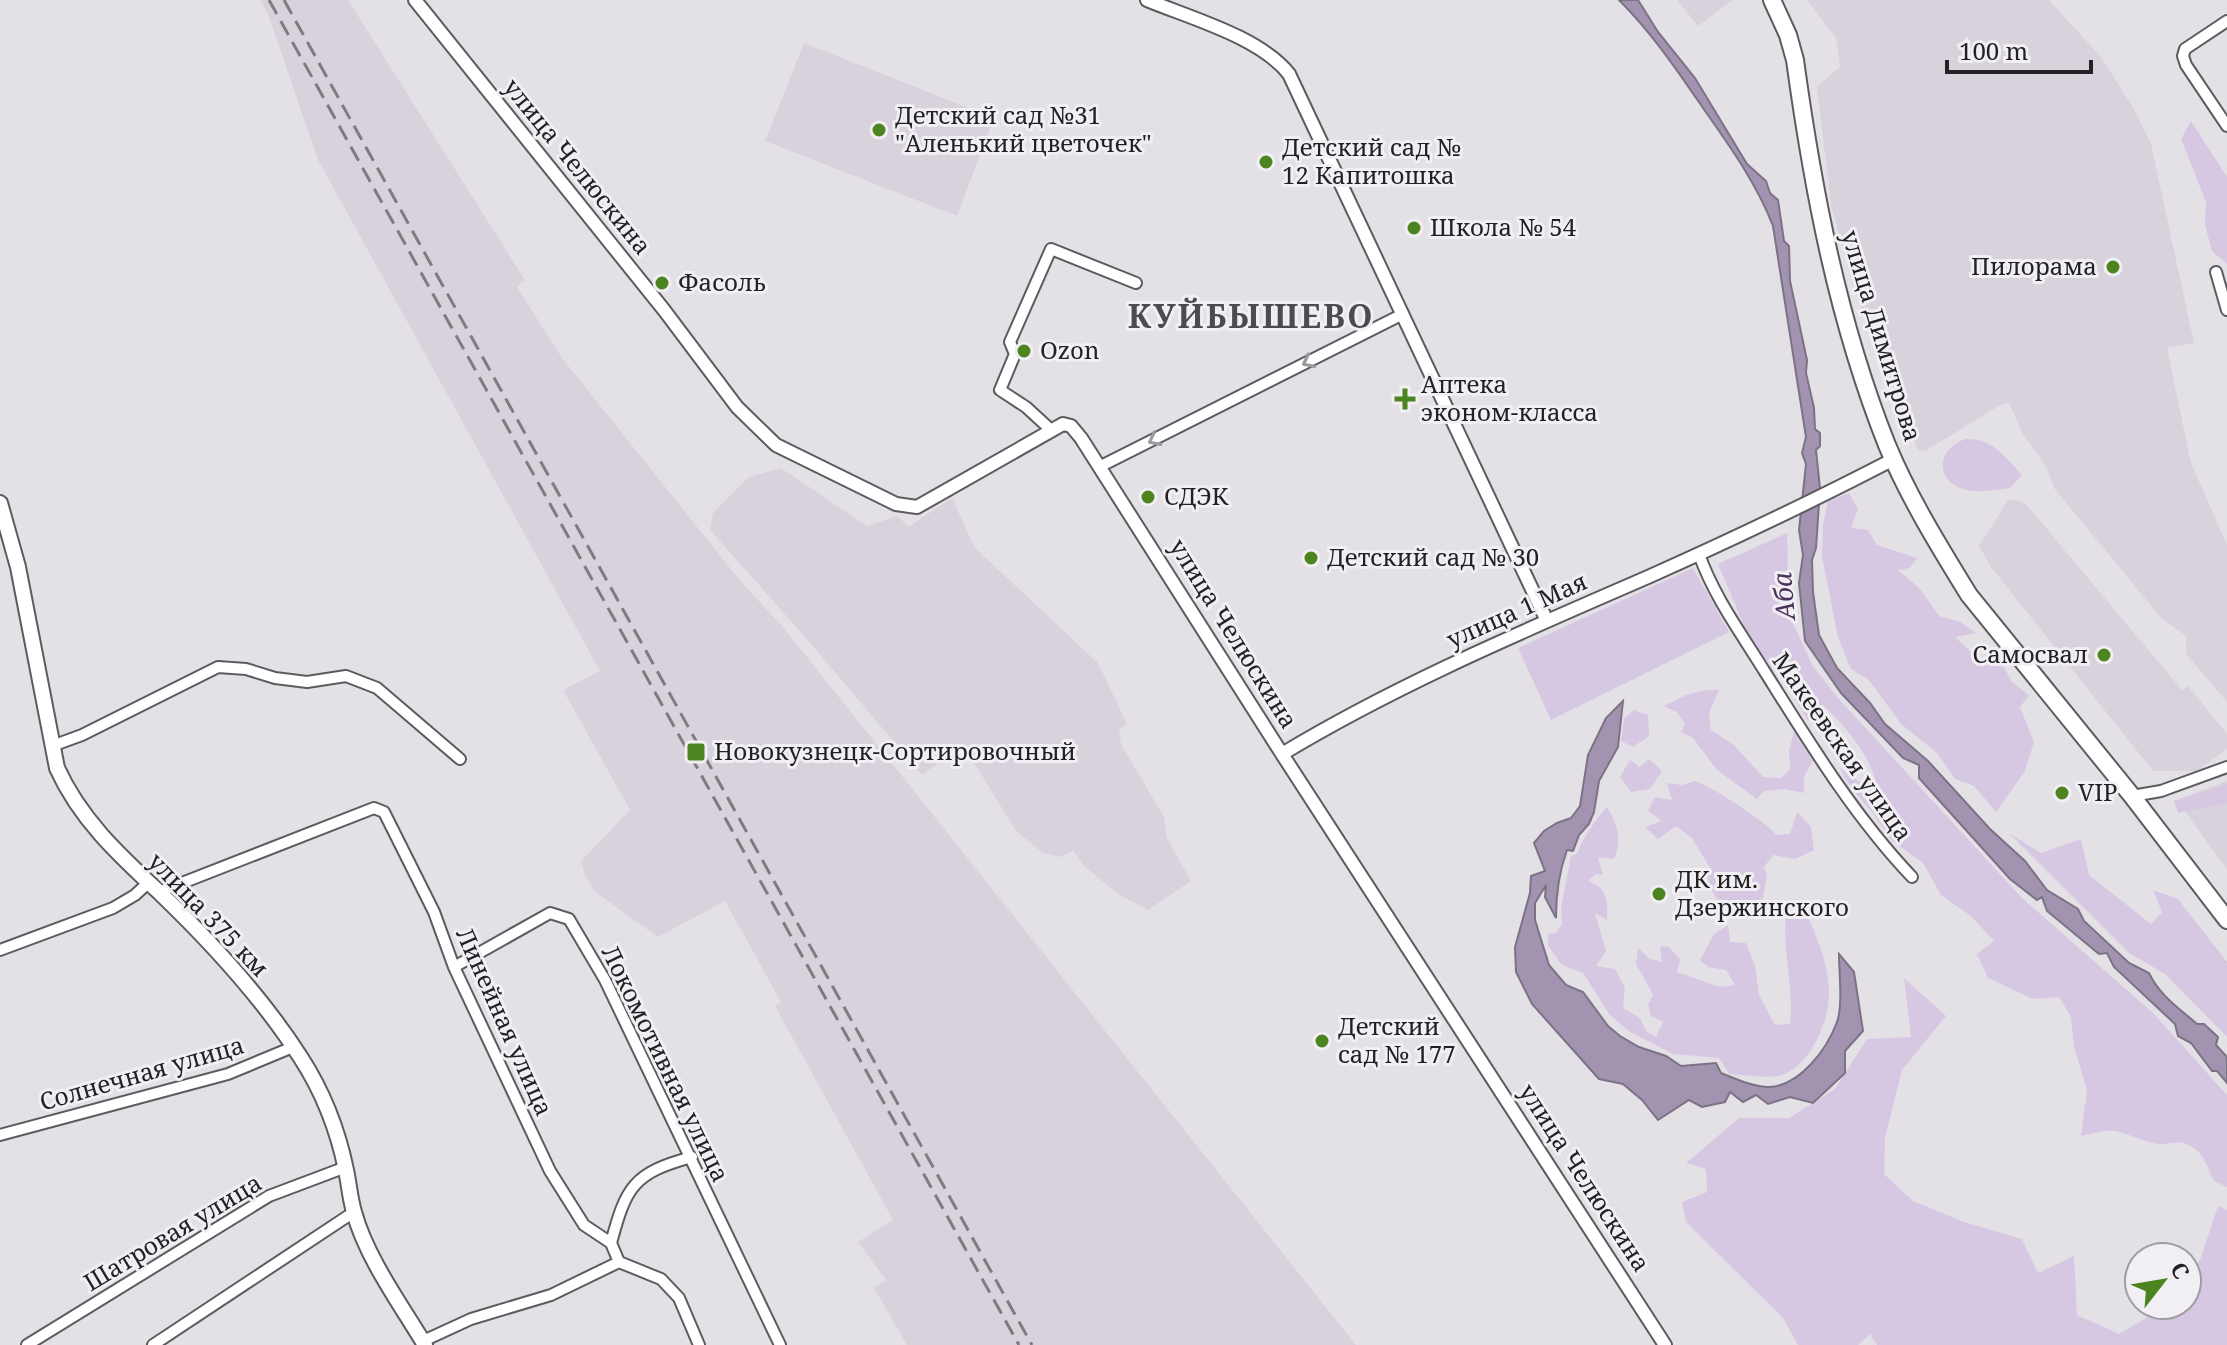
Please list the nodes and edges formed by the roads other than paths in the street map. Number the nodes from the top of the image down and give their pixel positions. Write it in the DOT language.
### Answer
graph roads {
  1 [pos="415,0"];
  2 [pos="1147,0"];
  3 [pos="1772,0"];
  4 [pos="2227,21"];
  5 [pos="2227,126"];
  6 [pos="2216,272"];
  7 [pos="1136,283"];
  8 [pos="2227,310"];
  9 [pos="1403,314"];
  10 [pos="1050,429"];
  11 [pos="1894,459"];
  12 [pos="1101,466"];
  13 [pos="0,503"];
  14 [pos="1699,554"];
  15 [pos="1547,621"];
  16 [pos="52,746"];
  17 [pos="1282,754"];
  18 [pos="460,759"];
  19 [pos="2227,767"];
  20 [pos="2132,796"];
  21 [pos="1912,877"];
  22 [pos="153,888"];
  23 [pos="2227,920"];
  24 [pos="0,950"];
  25 [pos="454,967"];
  26 [pos="293,1047"];
  27 [pos="0,1135"];
  28 [pos="692,1157"];
  29 [pos="346,1167"];
  30 [pos="354,1212"];
  31 [pos="611,1243"];
  32 [pos="619,1262"];
  33 [pos="424,1343"];
  34 [pos="27,1345"];
  35 [pos="153,1345"];
  36 [pos="699,1345"];
  37 [pos="780,1345"];
  38 [pos="1665,1345"];
  1 -- 10 [label="street, улица Челюскина"];
  2 -- 9 [label="street"];
  3 -- 11 [label="main road, улица Димитрова"];
  4 -- 5 [label="street"];
  6 -- 8 [label="street"];
  7 -- 10 [label="street"];
  9 -- 12 [label="street, one-way"];
  9 -- 15 [label="street"];
  10 -- 12 [label="street, улица Челюскина"];
  11 -- 14 [label="street, улица 1 Мая"];
  11 -- 20 [label="main road, улица Димитрова"];
  12 -- 17 [label="street, улица Челюскина"];
  13 -- 16 [label="main road, улица 375 км"];
  14 -- 15 [label="street, улица 1 Мая"];
  14 -- 21 [label="street, Макеевская улица"];
  15 -- 17 [label="street, улица 1 Мая"];
  16 -- 18 [label="street"];
  16 -- 22 [label="main road, улица 375 км"];
  17 -- 38 [label="street, улица Челюскина"];
  19 -- 20 [label="street"];
  20 -- 23 [label="main road, улица Димитрова"];
  22 -- 24 [label="street"];
  22 -- 25 [label="street, Линейная улица"];
  22 -- 26 [label="main road, улица 375 км"];
  25 -- 28 [label="street, Локомотивная улица"];
  25 -- 31 [label="street, Линейная улица"];
  26 -- 27 [label="street, Солнечная улица"];
  26 -- 29 [label="main road, улица 375 км"];
  28 -- 31 [label="street"];
  28 -- 37 [label="street, Локомотивная улица"];
  29 -- 30 [label="main road, улица 375 км"];
  29 -- 34 [label="street, Шатровая улица"];
  30 -- 33 [label="main road, улица 375 км"];
  30 -- 35 [label="street"];
  31 -- 32 [label="street, Линейная улица"];
  32 -- 33 [label="street"];
  32 -- 36 [label="street"];
}
